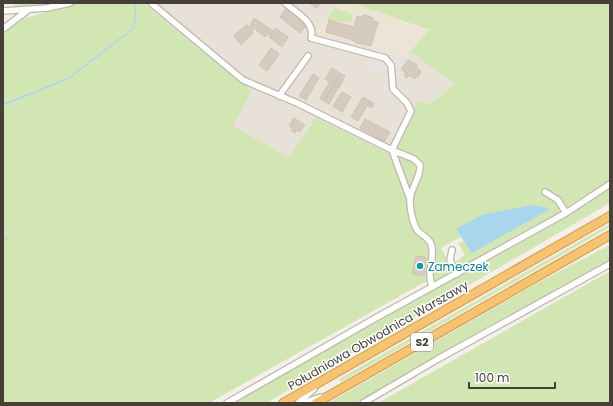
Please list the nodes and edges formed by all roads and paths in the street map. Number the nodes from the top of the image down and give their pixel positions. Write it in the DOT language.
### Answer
graph roads {
  1 [pos="70,3"];
  2 [pos="151,3"];
  3 [pos="284,3"];
  4 [pos="28,10"];
  5 [pos="3,11"];
  6 [pos="3,29"];
  7 [pos="308,56"];
  8 [pos="279,96"];
  9 [pos="392,150"];
  10 [pos="610,184"];
  11 [pos="545,192"];
  12 [pos="410,199"];
  13 [pos="566,213"];
  14 [pos="610,216"];
  15 [pos="610,235"];
  16 [pos="452,250"];
  17 [pos="610,264"];
  18 [pos="457,274"];
  19 [pos="433,286"];
  20 [pos="324,379"];
  21 [pos="333,393"];
  22 [pos="227,403"];
  23 [pos="283,403"];
  24 [pos="298,403"];
  25 [pos="302,403"];
  26 [pos="316,403"];
  27 [pos="363,403"];
  1 -- 4 [label="street"];
  2 -- 8 [label="street"];
  3 -- 9 [label="street"];
  4 -- 5 [label="street"];
  4 -- 6 [label="street"];
  7 -- 8 [label="street"];
  8 -- 9 [label="street"];
  9 -- 12 [label="street"];
  9 -- 12 [label="street"];
  10 -- 13 [label="street"];
  11 -- 13 [label="street"];
  12 -- 19 [label="street"];
  13 -- 18 [label="street"];
  14 -- 20 [label="highway, Południowa Obwodnica Warszawy / S2"];
  15 -- 21 [label="highway, S2"];
  16 -- 18 [label="street"];
  17 -- 27 [label="street"];
  18 -- 19 [label="street"];
  19 -- 22 [label="street"];
  20 -- 23 [label="highway, Południowa Obwodnica Warszawy / S2"];
  20 -- 24 [label="street"];
  21 -- 25 [label="street"];
  21 -- 26 [label="highway, S2"];
}
